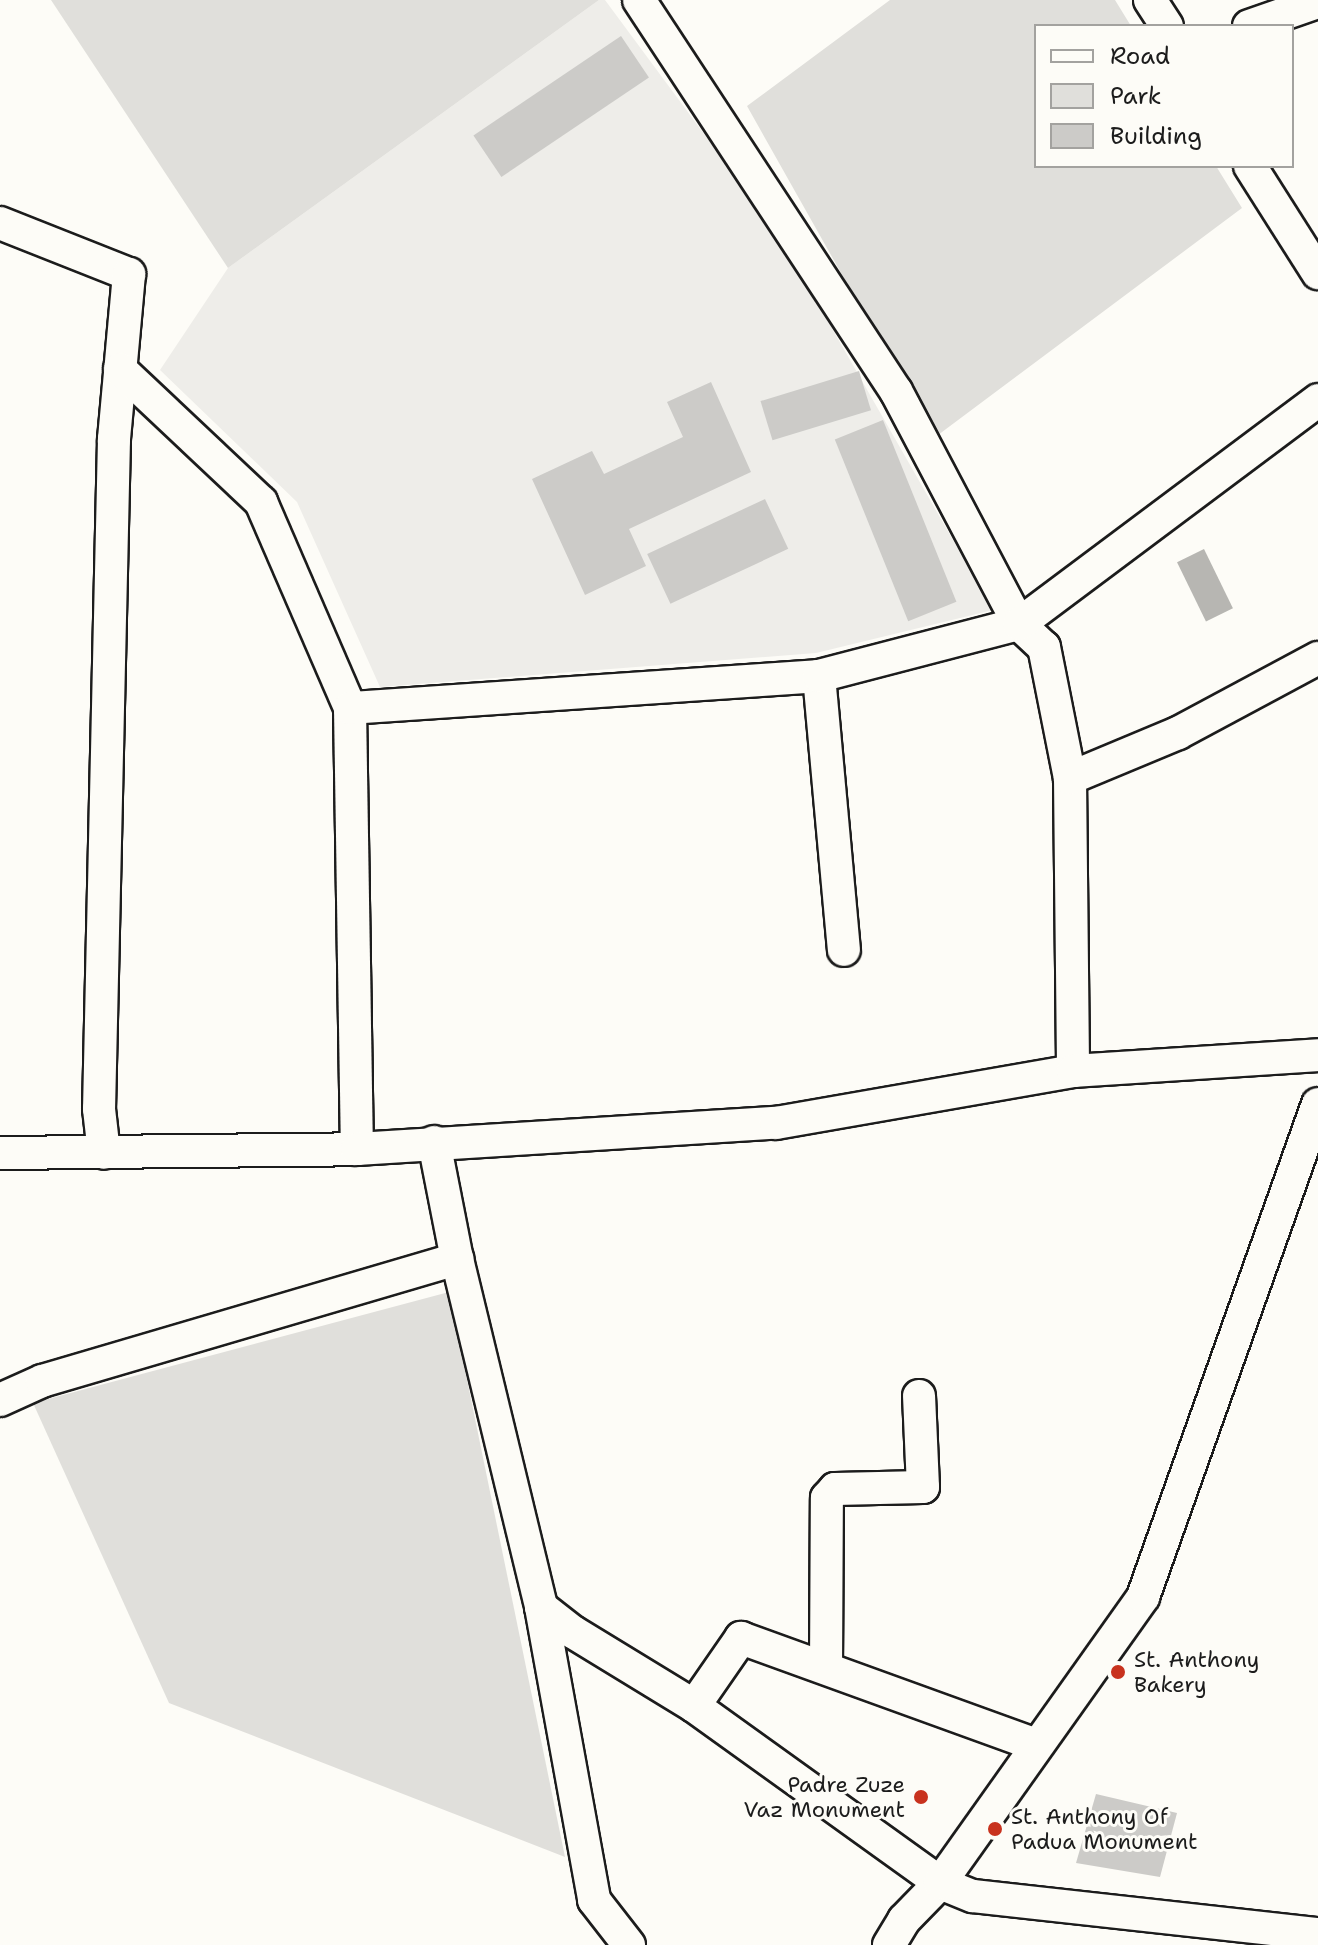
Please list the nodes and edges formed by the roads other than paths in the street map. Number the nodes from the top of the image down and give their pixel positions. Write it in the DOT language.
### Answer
graph roads {
  1 [pos="639,0"];
  2 [pos="1150,0"];
  3 [pos="1318,2"];
  4 [pos="1166,24"];
  5 [pos="1255,24"];
  6 [pos="1251,168"];
  7 [pos="0,223"];
  8 [pos="1318,273"];
  9 [pos="120,369"];
  10 [pos="1318,400"];
  11 [pos="1019,624"];
  12 [pos="1318,658"];
  13 [pos="819,676"];
  14 [pos="350,708"];
  15 [pos="1070,778"];
  16 [pos="844,950"];
  17 [pos="1318,1055"];
  18 [pos="1073,1071"];
  19 [pos="1318,1104"];
  20 [pos="434,1142"];
  21 [pos="357,1149"];
  22 [pos="0,1153"];
  23 [pos="104,1153"];
  24 [pos="457,1259"];
  25 [pos="919,1396"];
  26 [pos="0,1400"];
  27 [pos="541,1607"];
  28 [pos="826,1668"];
  29 [pos="694,1706"];
  30 [pos="1034,1744"];
  31 [pos="940,1883"];
  32 [pos="1318,1934"];
  33 [pos="629,1945"];
  34 [pos="889,1945"];
  1 -- 11 [label="street"];
  2 -- 4 [label="street"];
  3 -- 5 [label="street"];
  6 -- 8 [label="street"];
  7 -- 9 [label="street"];
  9 -- 14 [label="street"];
  9 -- 23 [label="street"];
  10 -- 11 [label="street"];
  11 -- 13 [label="street"];
  11 -- 15 [label="street"];
  12 -- 15 [label="street"];
  13 -- 14 [label="street"];
  13 -- 16 [label="street"];
  14 -- 21 [label="street"];
  15 -- 18 [label="street"];
  17 -- 18 [label="street"];
  18 -- 20 [label="street"];
  19 -- 30 [label="street"];
  20 -- 21 [label="street"];
  20 -- 24 [label="street"];
  21 -- 23 [label="street"];
  22 -- 23 [label="street"];
  24 -- 26 [label="street"];
  24 -- 27 [label="street"];
  25 -- 28 [label="street"];
  27 -- 29 [label="street"];
  27 -- 33 [label="street"];
  28 -- 29 [label="street"];
  28 -- 30 [label="street"];
  29 -- 31 [label="street"];
  30 -- 31 [label="street"];
  31 -- 32 [label="street"];
  31 -- 34 [label="street"];
}
